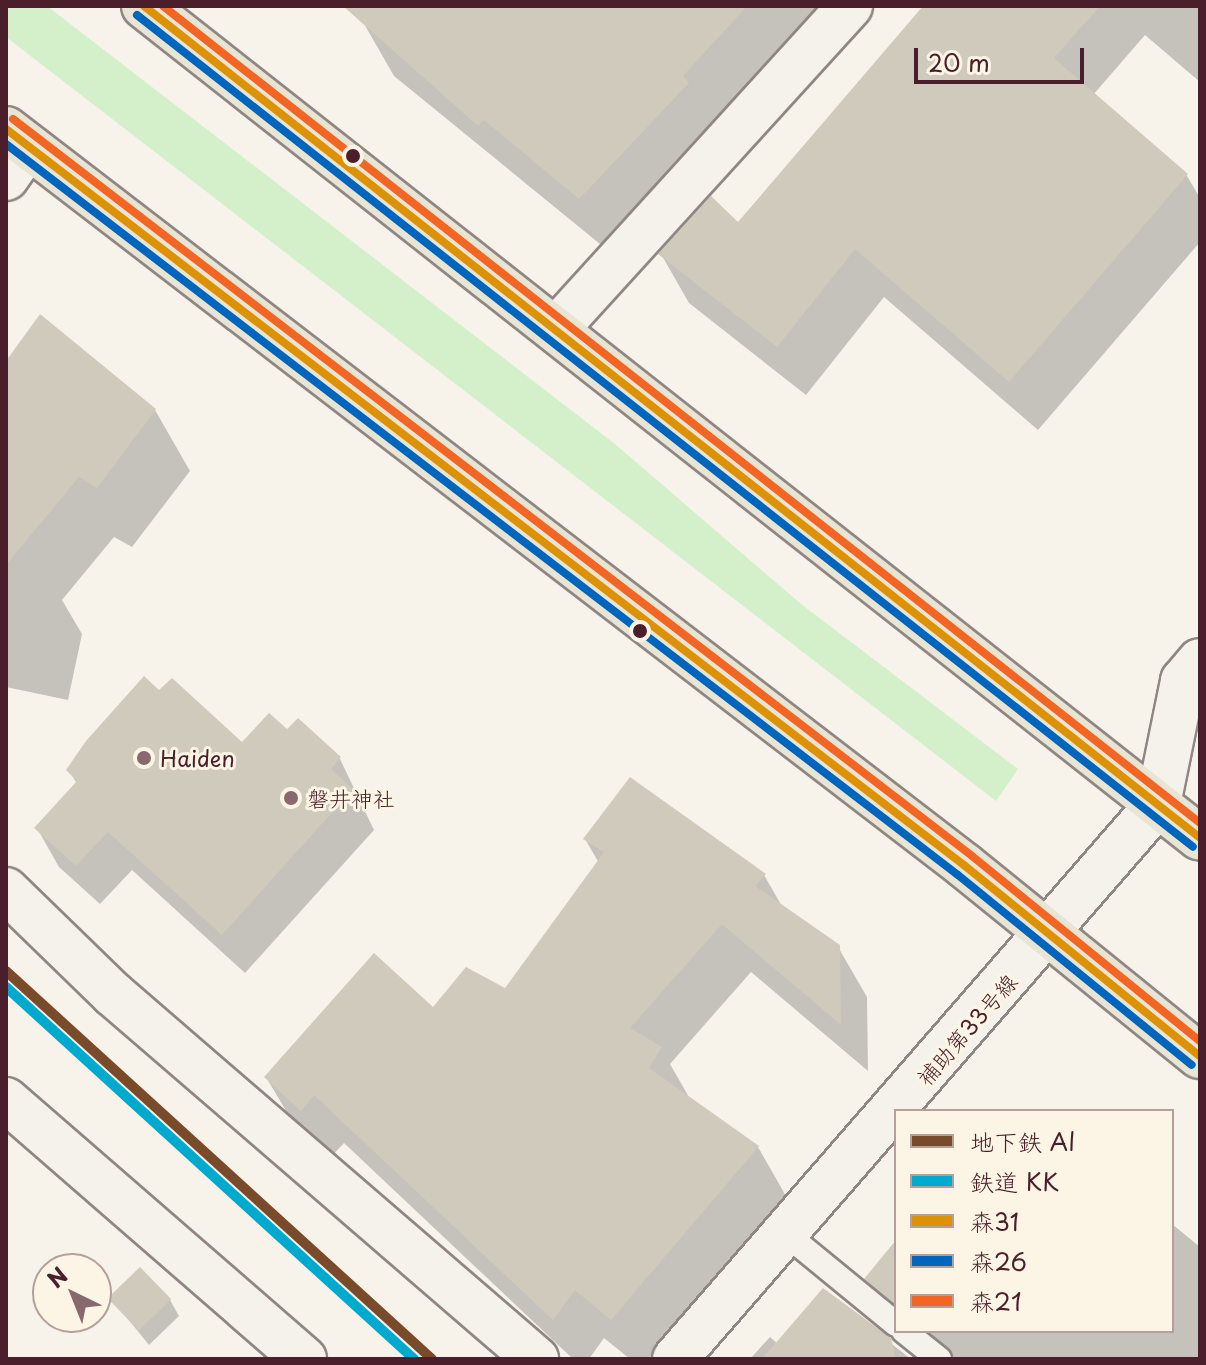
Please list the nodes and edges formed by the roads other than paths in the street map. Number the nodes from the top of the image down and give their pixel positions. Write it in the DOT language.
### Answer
graph roads {
  1 [pos="144,6"];
  2 [pos="850,6"];
  3 [pos="13,151"];
  4 [pos="558,327"];
  5 [pos="1200,661"];
  6 [pos="1158,804"];
  7 [pos="1200,838"];
  8 [pos="6,890"];
  9 [pos="1048,932"];
  10 [pos="1200,1056"];
  11 [pos="6,1100"];
  12 [pos="894,1109"];
  13 [pos="894,1110"];
  14 [pos="786,1234"];
  15 [pos="894,1322"];
  16 [pos="906,1333"];
  17 [pos="304,1359"];
  18 [pos="536,1359"];
  19 [pos="675,1359"];
  20 [pos="939,1359"];
  1 -- 4 [label="highway"];
  2 -- 4 [label="street"];
  3 -- 9 [label="highway"];
  4 -- 6 [label="highway"];
  5 -- 6 [label="street"];
  6 -- 7 [label="highway"];
  6 -- 9 [label="street, 補助第33号線"];
  8 -- 18 [label="street"];
  9 -- 10 [label="highway"];
  9 -- 12 [label="street, 補助第33号線"];
  11 -- 17 [label="street"];
  13 -- 14 [label="street, 補助第33号線"];
  14 -- 15 [label="lane"];
  14 -- 19 [label="street, 補助第33号線"];
  16 -- 20 [label="lane"];
}
